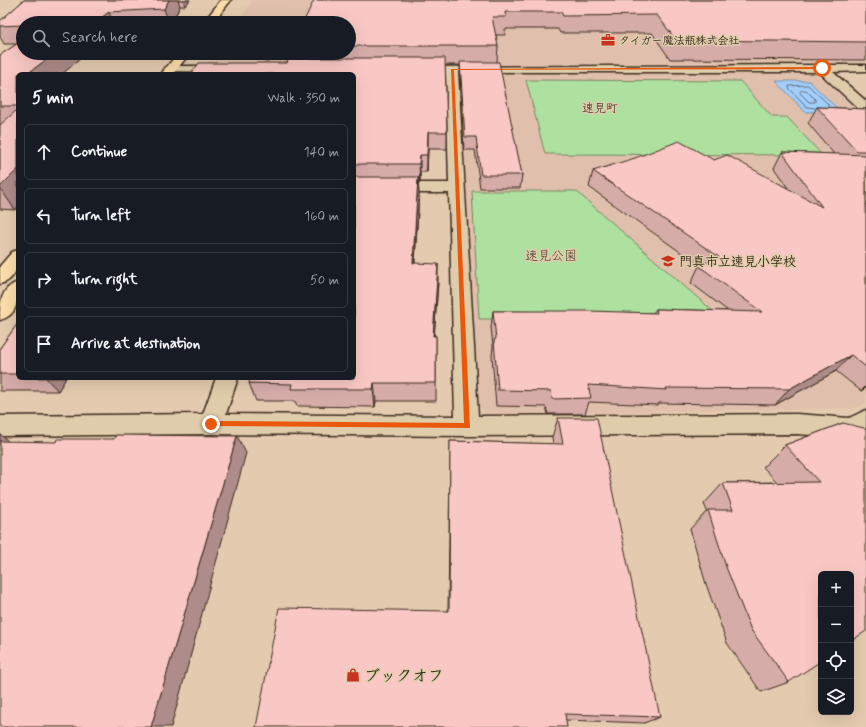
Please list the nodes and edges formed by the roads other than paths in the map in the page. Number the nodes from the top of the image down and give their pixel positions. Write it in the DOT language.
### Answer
graph roads {
  1 [pos="226,0"];
  2 [pos="213,16"];
  3 [pos="178,60"];
  4 [pos="196,60"];
  5 [pos="822,68"];
  6 [pos="866,68"];
  7 [pos="235,69"];
  8 [pos="406,69"];
  9 [pos="452,69"];
  10 [pos="168,72"];
  11 [pos="187,72"];
  12 [pos="866,108"];
  13 [pos="356,188"];
  14 [pos="458,188"];
  15 [pos="16,258"];
  16 [pos="0,278"];
  17 [pos="16,292"];
  18 [pos="0,312"];
  19 [pos="226,380"];
  20 [pos="211,424"];
  21 [pos="0,426"];
  22 [pos="467,426"];
  23 [pos="861,431"];
  1 -- 2 [label="highway"];
  3 -- 10 [label="highway"];
  4 -- 11 [label="highway"];
  5 -- 6 [label="street"];
  5 -- 9 [label="street"];
  5 -- 12 [label="street"];
  7 -- 11 [label="street"];
  8 -- 9 [label="street"];
  9 -- 14 [label="street"];
  10 -- 11 [label="street"];
  13 -- 14 [label="street"];
  14 -- 22 [label="street"];
  15 -- 16 [label="highway"];
  17 -- 18 [label="highway"];
  19 -- 20 [label="street"];
  20 -- 21 [label="street"];
  20 -- 22 [label="street"];
  22 -- 23 [label="street"];
}
